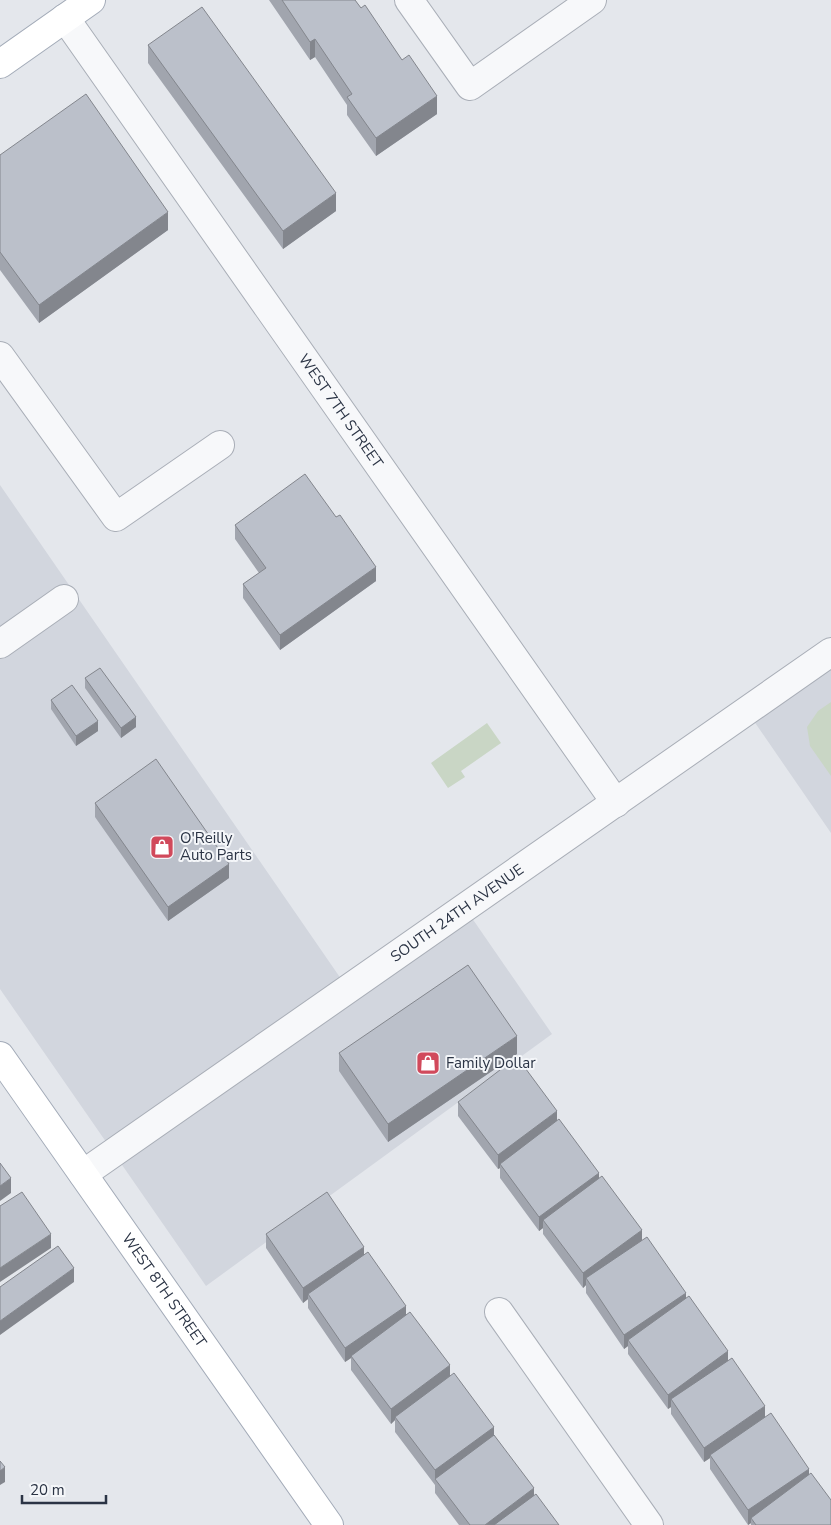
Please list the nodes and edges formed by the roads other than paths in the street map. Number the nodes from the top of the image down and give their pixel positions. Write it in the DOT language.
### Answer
graph roads {
  1 [pos="91,0"];
  2 [pos="409,0"];
  3 [pos="592,0"];
  4 [pos="65,18"];
  5 [pos="0,64"];
  6 [pos="0,356"];
  7 [pos="220,446"];
  8 [pos="64,599"];
  9 [pos="0,644"];
  10 [pos="831,652"];
  11 [pos="616,803"];
  12 [pos="4,1068"];
  13 [pos="83,1174"];
  14 [pos="499,1312"];
  15 [pos="329,1525"];
  16 [pos="649,1525"];
  1 -- 4 [label="main road"];
  2 -- 3 [label="street"];
  4 -- 5 [label="main road"];
  4 -- 11 [label="street, WEST 7TH STREET"];
  6 -- 7 [label="street"];
  8 -- 9 [label="street"];
  10 -- 11 [label="street, SOUTH 24TH AVENUE"];
  11 -- 13 [label="street, SOUTH 24TH AVENUE"];
  12 -- 13 [label="main road, WEST 8TH STREET"];
  13 -- 15 [label="main road, WEST 8TH STREET"];
  14 -- 16 [label="street"];
}
